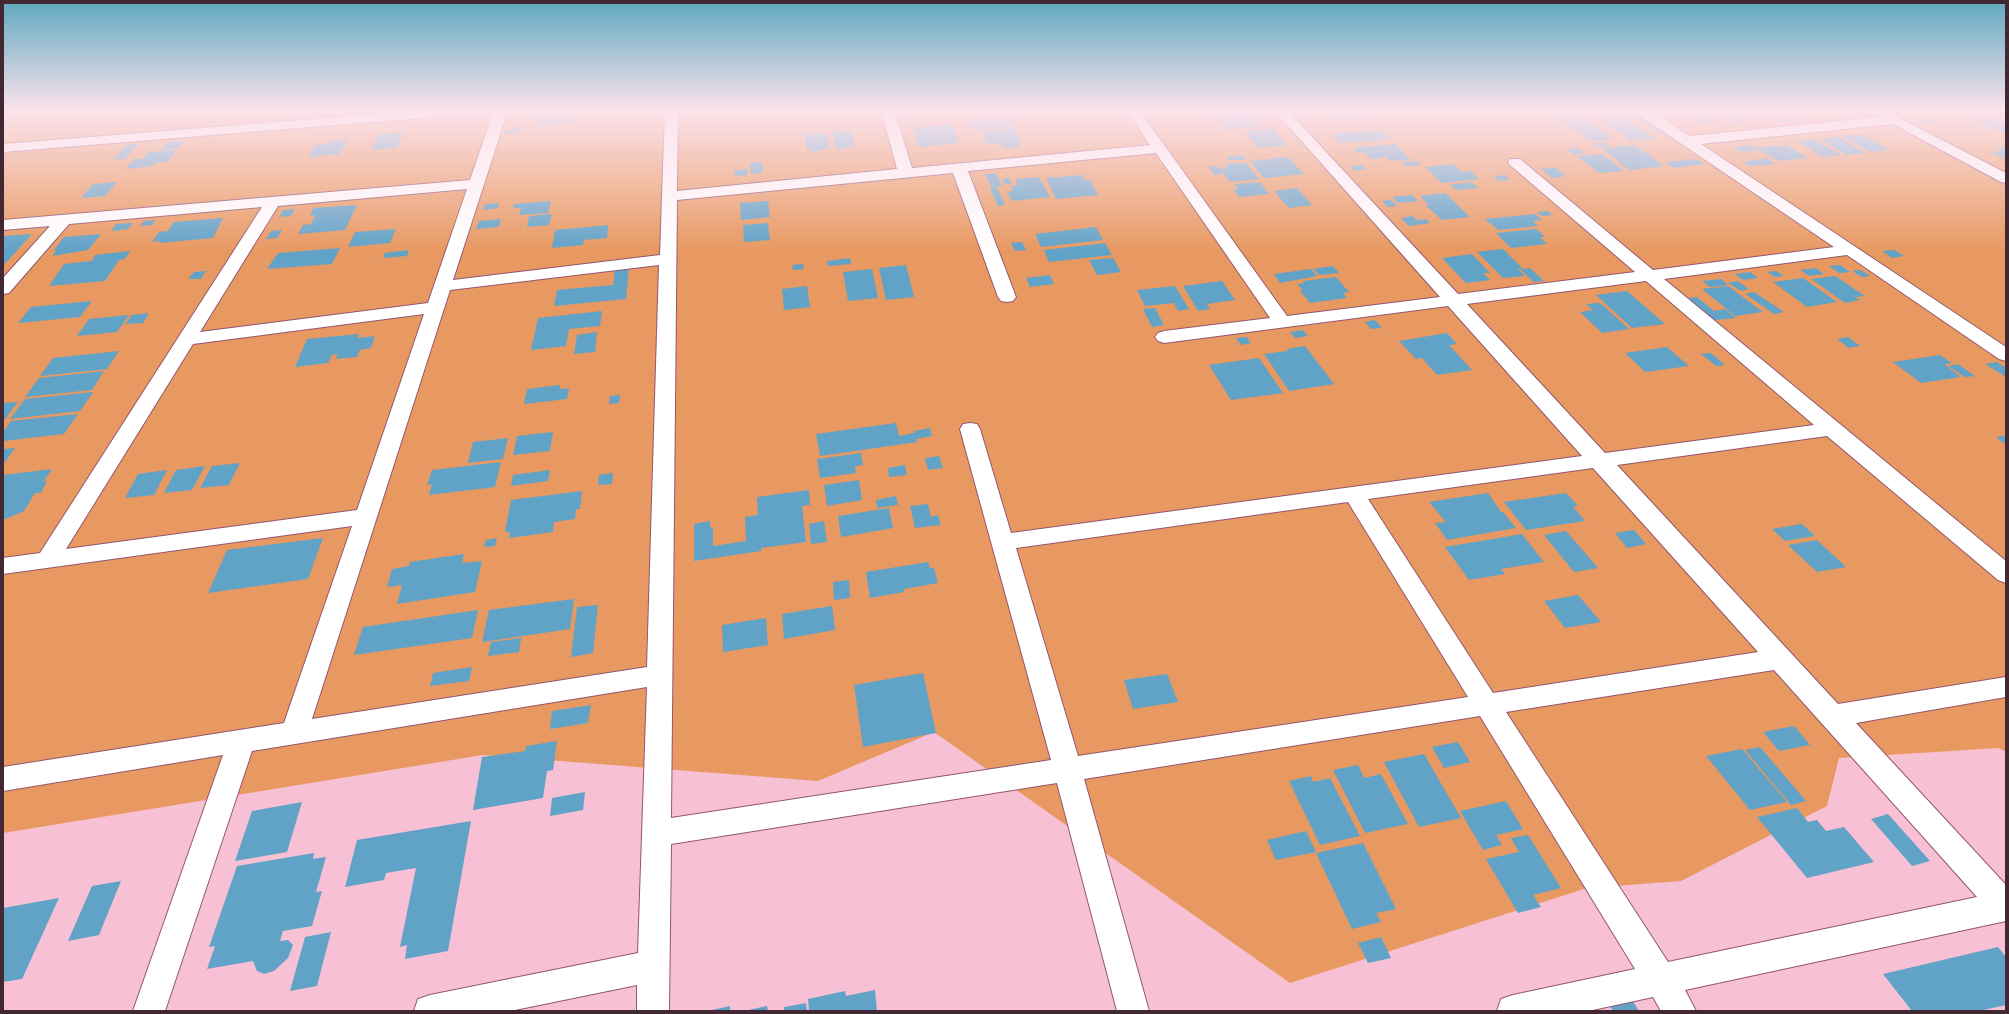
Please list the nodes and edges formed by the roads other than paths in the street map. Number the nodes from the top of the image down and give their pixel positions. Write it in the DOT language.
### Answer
graph roads {
  1 [pos="485,157"];
  2 [pos="670,157"];
  3 [pos="901,157"];
  4 [pos="1066,157"];
  5 [pos="1167,157"];
  6 [pos="1323,157"];
  7 [pos="1712,157"];
  8 [pos="1966,157"];
  9 [pos="1514,162"];
  10 [pos="959,168"];
  11 [pos="906,173"];
  12 [pos="2006,179"];
  13 [pos="476,184"];
  14 [pos="669,196"];
  15 [pos="273,202"];
  16 [pos="64,219"];
  17 [pos="3,225"];
  18 [pos="1851,250"];
  19 [pos="668,259"];
  20 [pos="1649,276"];
  21 [pos="442,286"];
  22 [pos="3,289"];
  23 [pos="1007,297"];
  24 [pos="1454,300"];
  25 [pos="436,307"];
  26 [pos="1282,322"];
  27 [pos="1164,337"];
  28 [pos="186,339"];
  29 [pos="2006,355"];
  30 [pos="970,429"];
  31 [pos="1830,429"];
  32 [pos="1600,460"];
  33 [pos="1354,494"];
  34 [pos="366,516"];
  35 [pos="1002,542"];
  36 [pos="47,560"];
  37 [pos="3,566"];
  38 [pos="2006,574"];
  39 [pos="1780,659"];
  40 [pos="660,675"];
  41 [pos="2006,687"];
  42 [pos="1487,704"];
  43 [pos="1832,716"];
  44 [pos="294,733"];
  45 [pos="242,740"];
  46 [pos="1068,770"];
  47 [pos="3,780"];
  48 [pos="656,833"];
  49 [pos="2005,907"];
  50 [pos="654,966"];
  51 [pos="1660,979"];
  52 [pos="149,1011"];
  53 [pos="430,1011"];
  54 [pos="653,1011"];
  55 [pos="1133,1011"];
  56 [pos="1513,1011"];
  57 [pos="1680,1011"];
  1 -- 13 [label="street"];
  2 -- 14 [label="street"];
  3 -- 11 [label="street"];
  4 -- 10 [label="street"];
  5 -- 26 [label="street"];
  6 -- 24 [label="street"];
  7 -- 18 [label="street"];
  8 -- 12 [label="street"];
  9 -- 20 [label="street"];
  10 -- 11 [label="street"];
  10 -- 23 [label="street"];
  11 -- 14 [label="street"];
  13 -- 15 [label="street"];
  13 -- 21 [label="street"];
  14 -- 19 [label="street"];
  15 -- 16 [label="street"];
  15 -- 28 [label="street"];
  16 -- 17 [label="street"];
  16 -- 22 [label="street"];
  18 -- 20 [label="street"];
  18 -- 29 [label="street"];
  19 -- 21 [label="street"];
  19 -- 40 [label="street"];
  20 -- 24 [label="street"];
  20 -- 31 [label="street"];
  21 -- 25 [label="street"];
  24 -- 26 [label="street"];
  24 -- 32 [label="street"];
  25 -- 28 [label="street"];
  25 -- 34 [label="street"];
  26 -- 27 [label="street"];
  28 -- 36 [label="street"];
  30 -- 35 [label="street"];
  31 -- 32 [label="street"];
  31 -- 38 [label="street"];
  32 -- 33 [label="street"];
  32 -- 39 [label="street"];
  33 -- 35 [label="street"];
  33 -- 42 [label="street"];
  34 -- 36 [label="street"];
  34 -- 44 [label="street"];
  35 -- 46 [label="street"];
  36 -- 37 [label="street"];
  39 -- 42 [label="street"];
  39 -- 43 [label="street"];
  40 -- 44 [label="street"];
  40 -- 48 [label="street"];
  41 -- 43 [label="street"];
  42 -- 46 [label="street"];
  42 -- 51 [label="street"];
  43 -- 49 [label="street"];
  44 -- 45 [label="street"];
  45 -- 47 [label="street"];
  45 -- 52 [label="street"];
  46 -- 48 [label="street"];
  46 -- 55 [label="street"];
  48 -- 50 [label="street"];
  49 -- 51 [label="street"];
  50 -- 53 [label="street"];
  50 -- 54 [label="street"];
  51 -- 56 [label="street"];
  51 -- 57 [label="street"];
}
